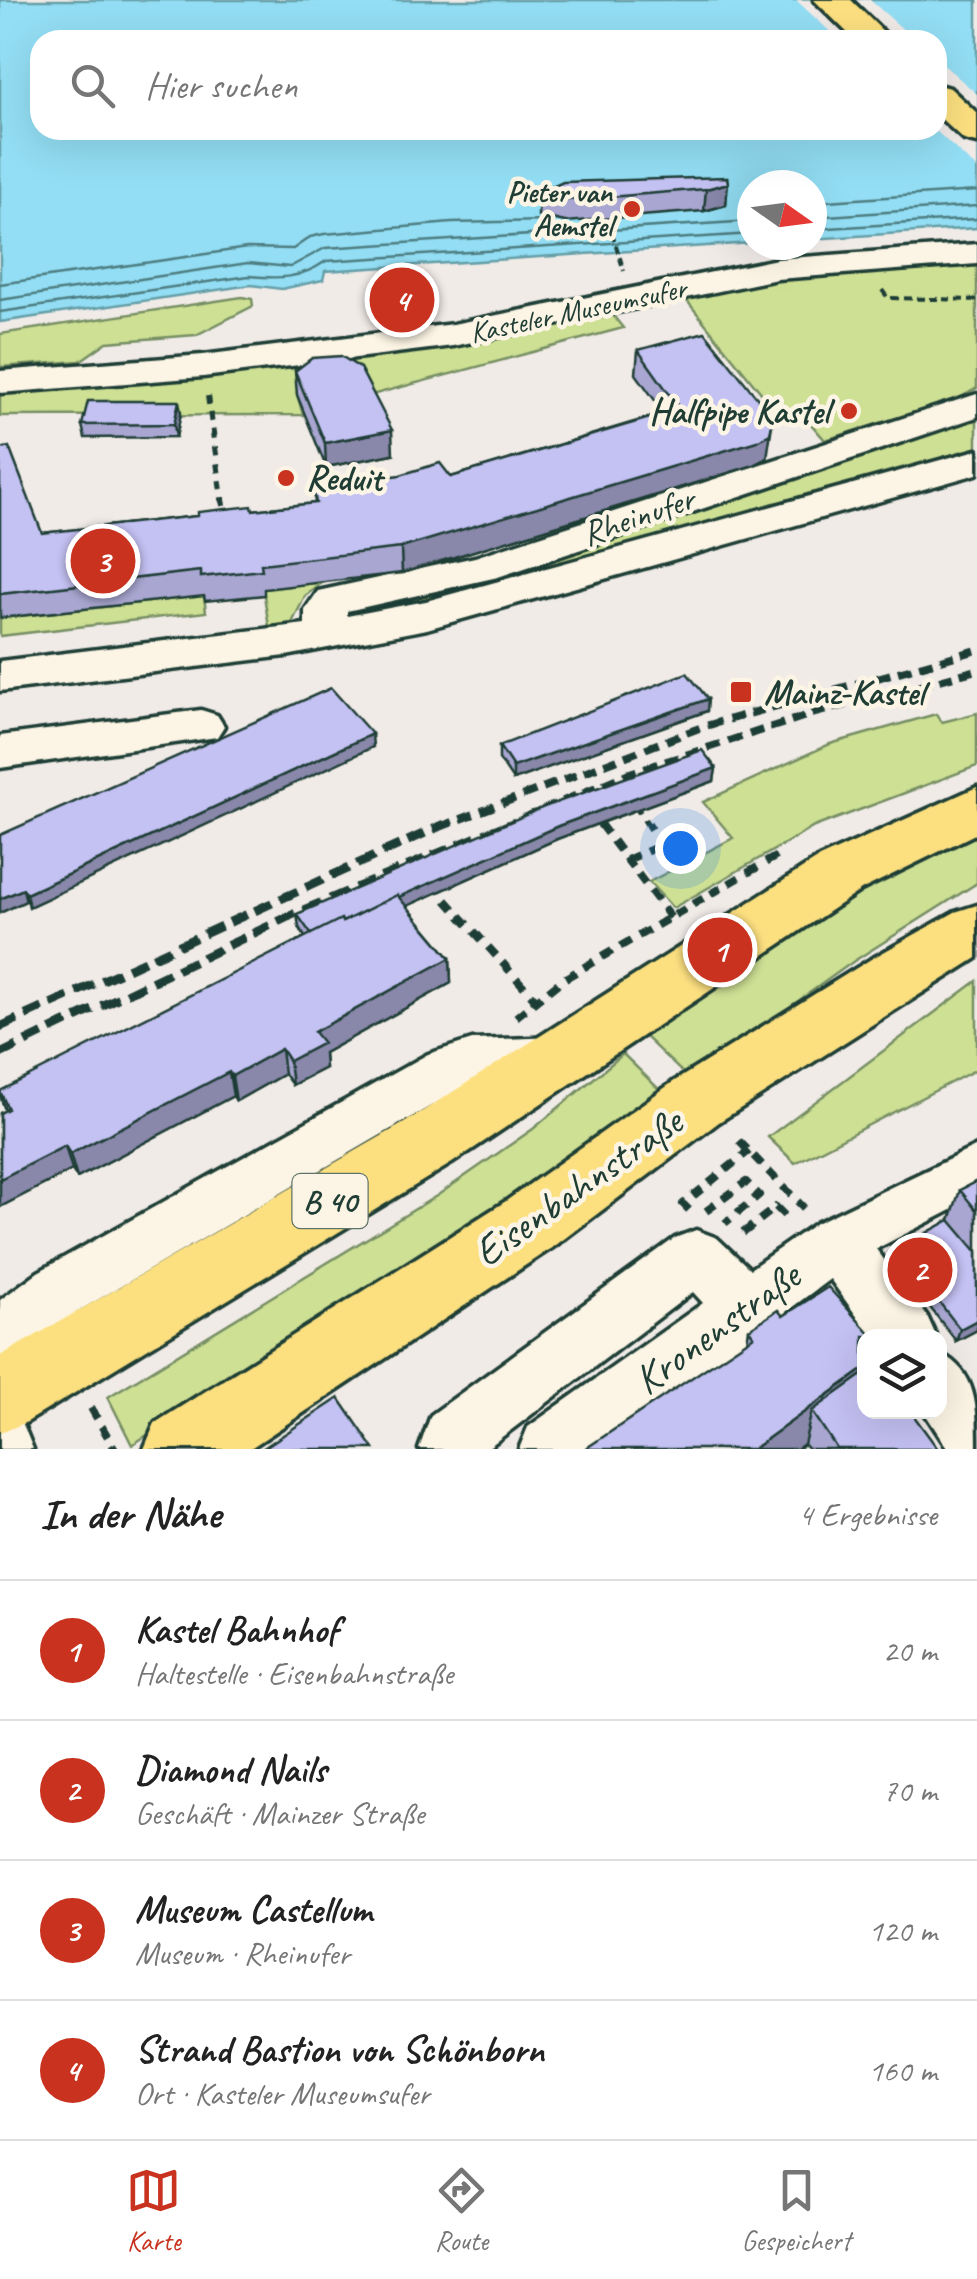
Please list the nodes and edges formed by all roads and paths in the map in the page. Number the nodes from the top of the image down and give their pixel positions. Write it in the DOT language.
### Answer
graph roads {
  1 [pos="831,0"];
  2 [pos="864,30"];
  3 [pos="947,105"];
  4 [pos="977,132"];
  5 [pos="608,220"];
  6 [pos="977,254"];
  7 [pos="619,261"];
  8 [pos="0,382"];
  9 [pos="977,406"];
  10 [pos="212,414"];
  11 [pos="977,462"];
  12 [pos="224,516"];
  13 [pos="326,636"];
  14 [pos="0,676"];
  15 [pos="202,726"];
  16 [pos="0,752"];
  17 [pos="644,795"];
  18 [pos="977,808"];
  19 [pos="606,809"];
  20 [pos="651,828"];
  21 [pos="673,840"];
  22 [pos="628,860"];
  23 [pos="446,900"];
  24 [pos="671,918"];
  25 [pos="977,929"];
  26 [pos="547,1029"];
  27 [pos="739,1141"];
  28 [pos="749,1151"];
  29 [pos="977,1170"];
  30 [pos="809,1222"];
  31 [pos="714,1233"];
  32 [pos="728,1245"];
  33 [pos="747,1306"];
  34 [pos="900,1329"];
  35 [pos="0,1339"];
  36 [pos="947,1393"];
  37 [pos="0,1397"];
  38 [pos="91,1408"];
  39 [pos="977,1439"];
  40 [pos="115,1449"];
  41 [pos="182,1449"];
  42 [pos="450,1449"];
  43 [pos="550,1449"];
  1 -- 2 [label="main road"];
  3 -- 4 [label="main road"];
  5 -- 7 [label="path"];
  6 -- 8 [label="street, Kasteler Museumsufer"];
  9 -- 13 [label="street, Rheinufer"];
  10 -- 12 [label="path"];
  11 -- 13 [label="street, Rheinufer"];
  13 -- 14 [label="street, Rheinufer"];
  15 -- 16 [label="street"];
  17 -- 20 [label="path"];
  18 -- 26 [label="main road, B 40"];
  19 -- 22 [label="path"];
  21 -- 22 [label="path"];
  22 -- 24 [label="path"];
  23 -- 26 [label="path"];
  25 -- 41 [label="main road, Eisenbahnstraße"];
  26 -- 35 [label="street"];
  26 -- 37 [label="main road, B 40"];
  27 -- 28 [label="path"];
  28 -- 30 [label="path"];
  28 -- 31 [label="path"];
  29 -- 30 [label="street, Kronenstraße"];
  30 -- 32 [label="path"];
  30 -- 33 [label="street, Kronenstraße"];
  30 -- 34 [label="street"];
  33 -- 42 [label="street"];
  33 -- 43 [label="street, Kronenstraße"];
  36 -- 39 [label="street"];
  38 -- 40 [label="path"];
}
